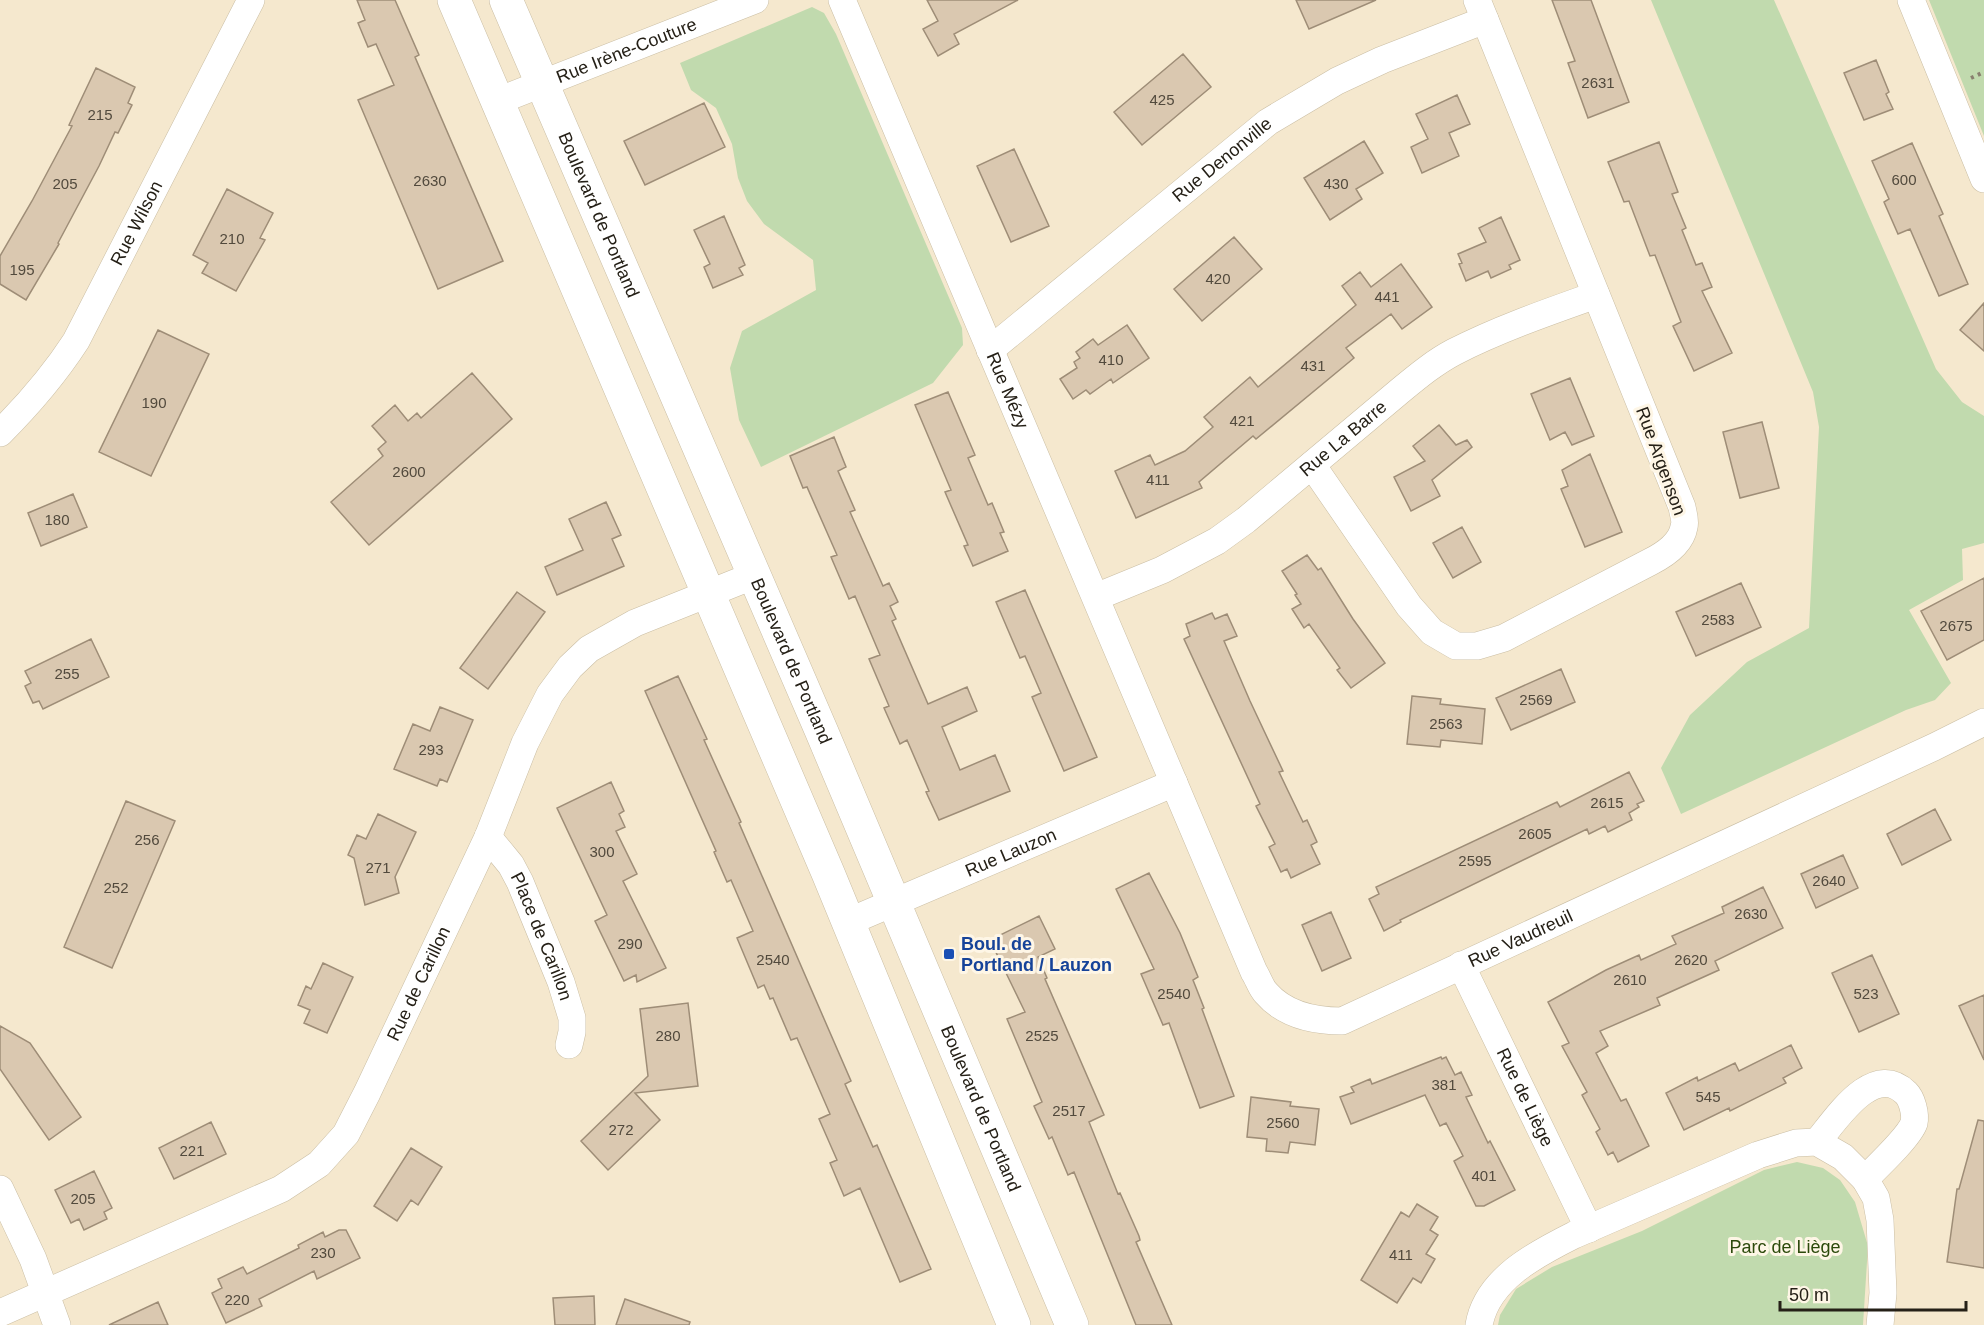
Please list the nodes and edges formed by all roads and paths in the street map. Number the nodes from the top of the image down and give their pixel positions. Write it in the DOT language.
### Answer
graph roads {
  1 [pos="251,0"];
  2 [pos="454,0"];
  3 [pos="506,0"];
  4 [pos="755,0"];
  5 [pos="842,0"];
  6 [pos="1911,0"];
  7 [pos="1481,10"];
  8 [pos="542,82"];
  9 [pos="498,101"];
  10 [pos="1984,179"];
  11 [pos="1596,295"];
  12 [pos="990,350"];
  13 [pos="0,433"];
  14 [pos="1312,465"];
  15 [pos="754,575"];
  16 [pos="708,594"];
  17 [pos="1096,597"];
  18 [pos="1984,722"];
  19 [pos="1174,783"];
  20 [pos="488,837"];
  21 [pos="894,902"];
  22 [pos="848,922"];
  23 [pos="1461,965"];
  24 [pos="569,1045"];
  25 [pos="1817,1143"];
  26 [pos="1865,1179"];
  27 [pos="0,1189"];
  28 [pos="1589,1229"];
  29 [pos="46,1292"];
  30 [pos="0,1313"];
  31 [pos="57,1325"];
  32 [pos="1014,1325"];
  33 [pos="1072,1325"];
  34 [pos="1479,1325"];
  35 [pos="1880,1325"];
  1 -- 13 [label="street, Rue Wilson"];
  2 -- 9 [label="main road"];
  3 -- 8 [label="main road, Boulevard de Portland"];
  4 -- 8 [label="street, Rue Irène-Couture"];
  5 -- 12 [label="street, Rue Mézy"];
  6 -- 10 [label="street"];
  7 -- 11 [label="street, Rue Argenson"];
  7 -- 12 [label="street, Rue Denonville"];
  8 -- 9 [label="street, Rue Irène-Couture"];
  8 -- 15 [label="main road, Boulevard de Portland"];
  9 -- 16 [label="main road"];
  11 -- 14 [label="street, Rue La Barre"];
  11 -- 14 [label="street, Rue Argenson"];
  12 -- 17 [label="street, Rue Mézy"];
  14 -- 17 [label="street, Rue La Barre"];
  15 -- 16 [label="street, Rue de Carillon"];
  15 -- 21 [label="main road, Boulevard de Portland"];
  16 -- 20 [label="street, Rue de Carillon"];
  16 -- 22 [label="main road"];
  17 -- 19 [label="street, Rue Mézy"];
  18 -- 23 [label="street, Rue Vaudreuil"];
  19 -- 21 [label="street, Rue Lauzon"];
  19 -- 23 [label="street, Rue Vaudreuil"];
  20 -- 24 [label="street, Place de Carillon"];
  20 -- 29 [label="street, Rue de Carillon"];
  21 -- 22 [label="street, Rue Lauzon"];
  21 -- 33 [label="main road, Boulevard de Portland"];
  22 -- 32 [label="main road"];
  23 -- 28 [label="street, Rue de Liège"];
  25 -- 26 [label="street"];
  25 -- 26 [label="street"];
  25 -- 28 [label="street"];
  26 -- 35 [label="street"];
  27 -- 29 [label="street"];
  28 -- 34 [label="street"];
  29 -- 30 [label="street, Rue de Carillon"];
  29 -- 31 [label="street"];
}
